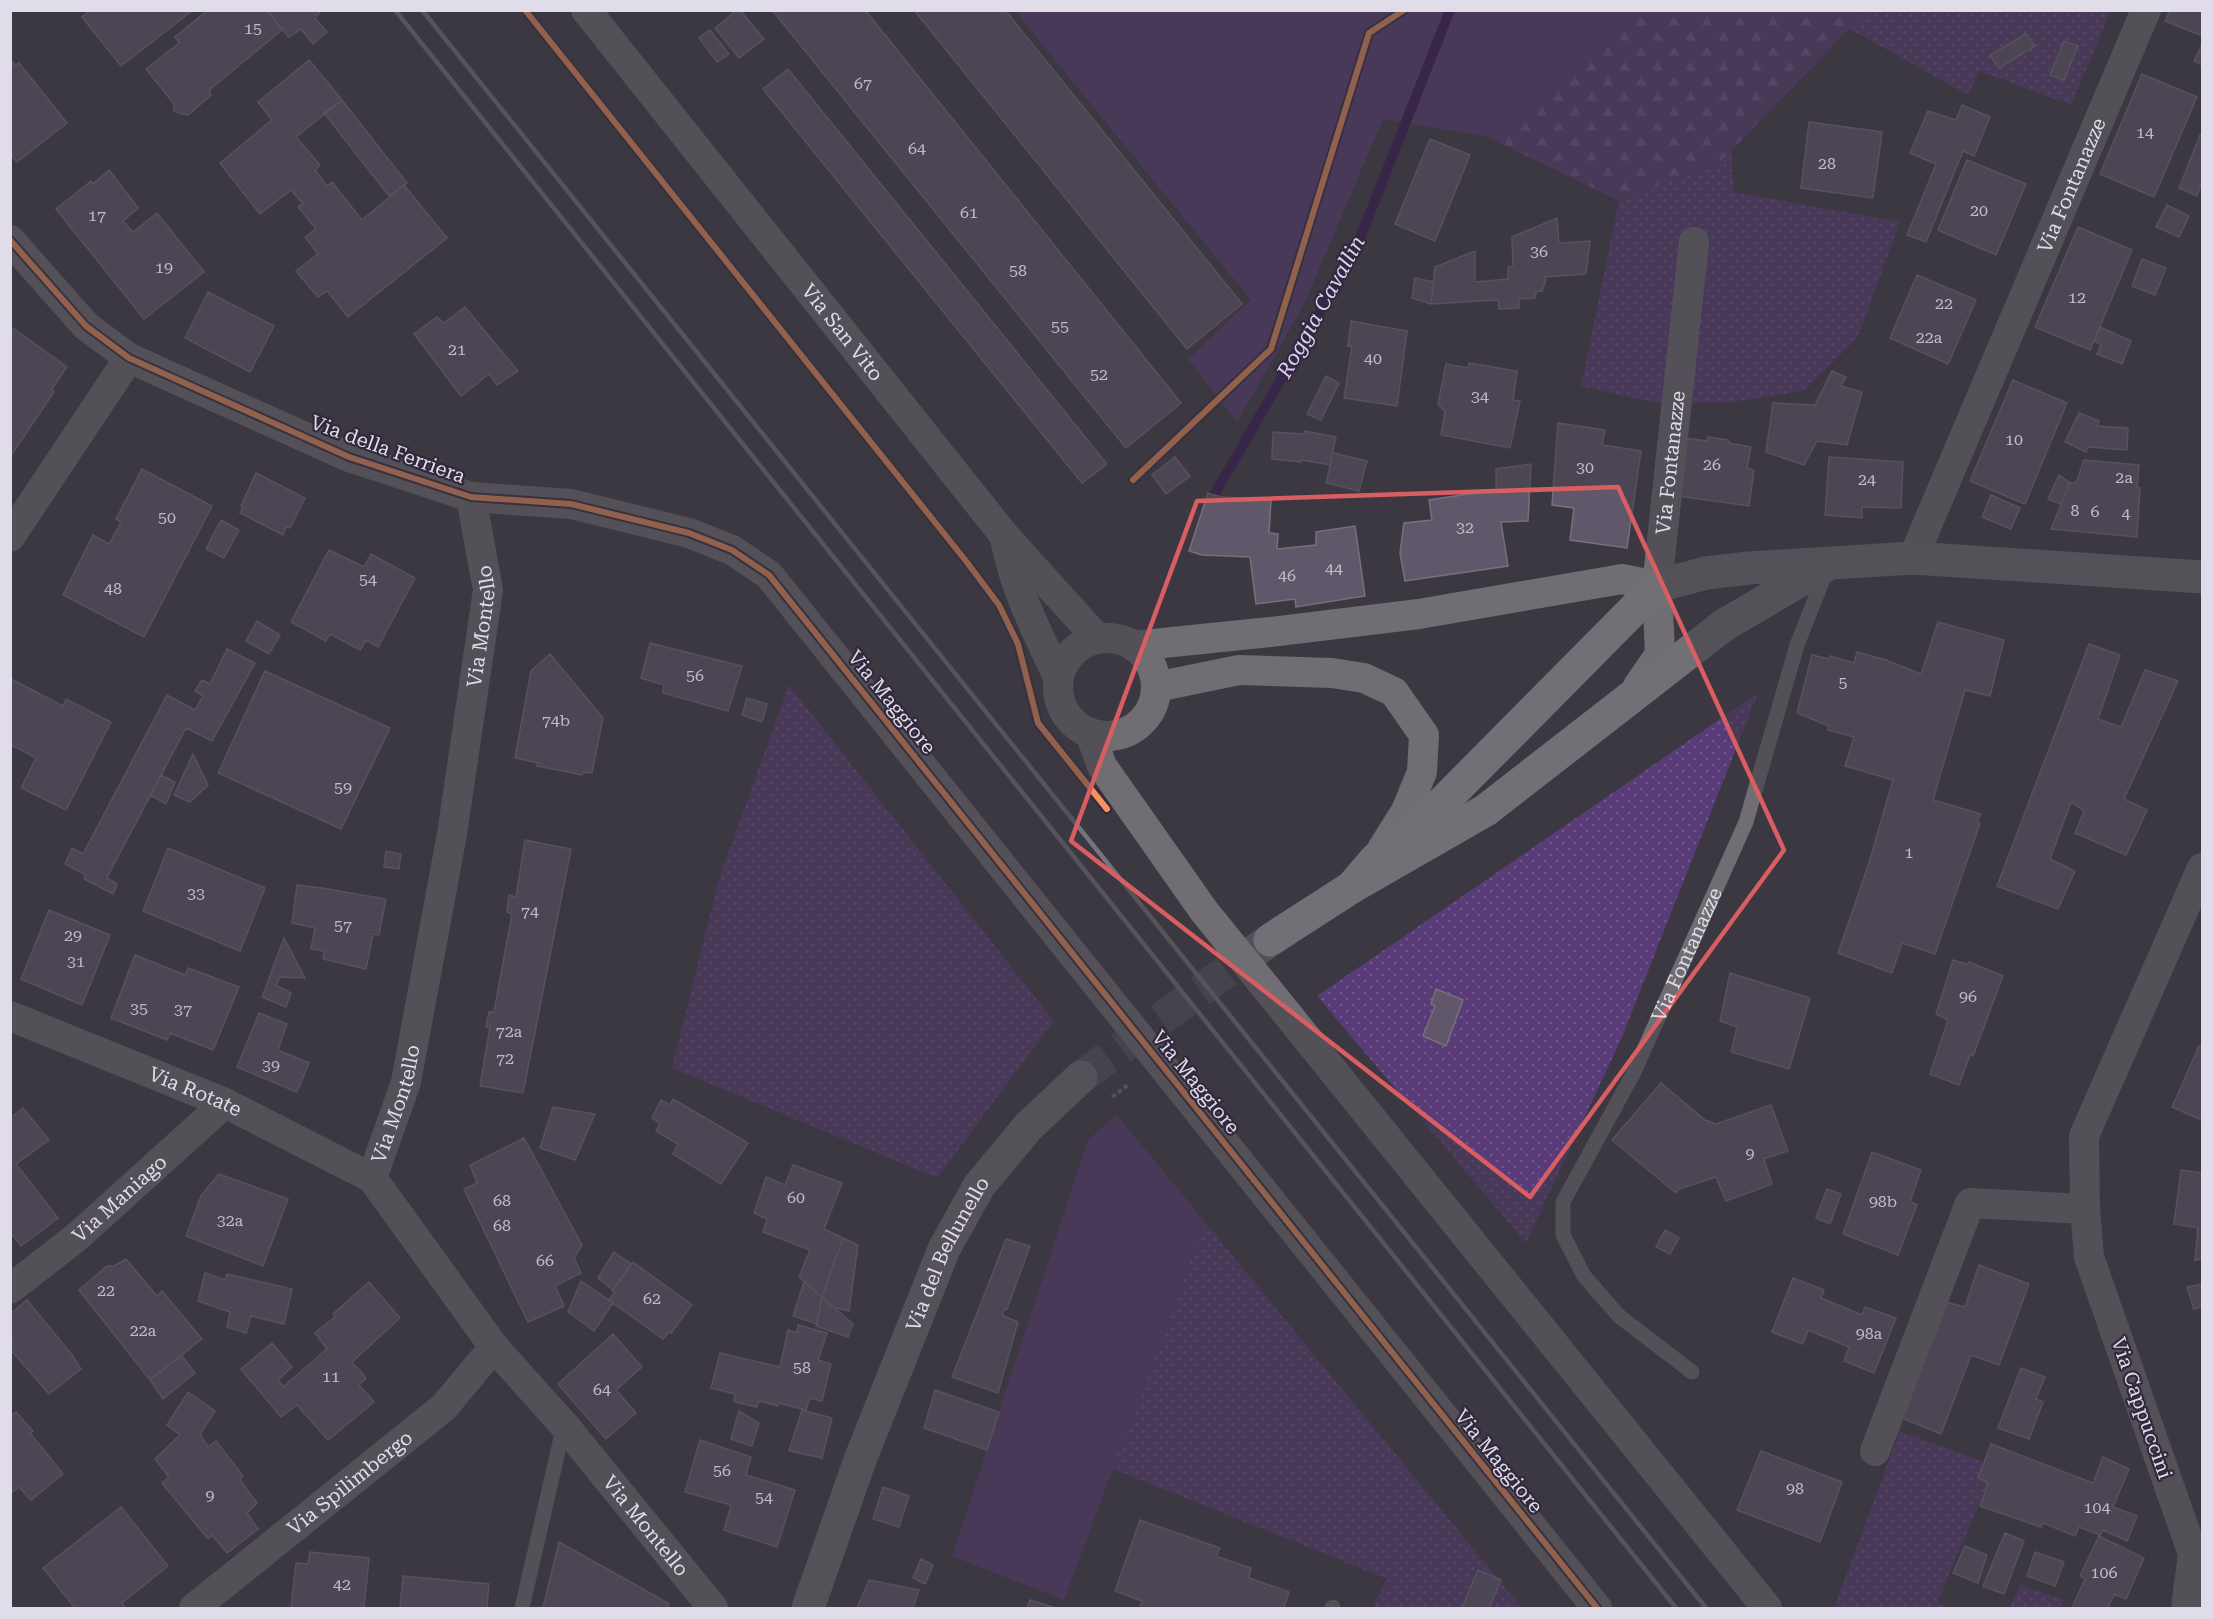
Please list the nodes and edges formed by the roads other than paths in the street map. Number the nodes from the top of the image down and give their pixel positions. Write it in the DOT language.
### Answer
graph roads {
  1 [pos="586,10"];
  2 [pos="2146,10"];
  3 [pos="10,240"];
  4 [pos="1694,242"];
  5 [pos="129,358"];
  6 [pos="471,497"];
  7 [pos="1004,535"];
  8 [pos="10,537"];
  9 [pos="1913,558"];
  10 [pos="1830,563"];
  11 [pos="769,575"];
  12 [pos="2202,577"];
  13 [pos="1657,586"];
  14 [pos="1097,638"];
  15 [pos="1134,646"];
  16 [pos="1058,677"];
  17 [pos="1156,687"];
  18 [pos="1628,701"];
  19 [pos="1090,733"];
  20 [pos="1375,860"];
  21 [pos="2202,868"];
  22 [pos="1352,887"];
  23 [pos="1270,940"];
  24 [pos="10,1016"];
  25 [pos="1081,1077"];
  26 [pos="225,1103"];
  27 [pos="372,1178"];
  28 [pos="2085,1209"];
  29 [pos="10,1289"];
  30 [pos="494,1347"];
  31 [pos="1692,1372"];
  32 [pos="564,1425"];
  33 [pos="1875,1451"];
  34 [pos="2198,1554"];
  35 [pos="715,1605"];
  36 [pos="194,1608"];
  37 [pos="522,1608"];
  38 [pos="808,1608"];
  39 [pos="1596,1608"];
  40 [pos="1767,1608"];
  41 [pos="2186,1608"];
  1 -- 7 [label="street, Via San Vito"];
  2 -- 9 [label="street, Via Fontanazze"];
  3 -- 5 [label="street, Via della Ferriera"];
  4 -- 13 [label="street, Via Fontanazze"];
  5 -- 6 [label="street, Via della Ferriera"];
  5 -- 8 [label="street"];
  6 -- 11 [label="street, Via della Ferriera"];
  6 -- 27 [label="street, Via Montello"];
  7 -- 14 [label="street, Via San Vito"];
  7 -- 16 [label="street, Via San Vito"];
  9 -- 10 [label="street"];
  9 -- 12 [label="street"];
  10 -- 13 [label="street"];
  10 -- 18 [label="street"];
  10 -- 31 [label="lane, Via Fontanazze"];
  11 -- 39 [label="street, Via Maggiore"];
  13 -- 15 [label="street"];
  13 -- 18 [label="street, Via Fontanazze"];
  13 -- 20 [label="street"];
  14 -- 15 [label="street"];
  14 -- 16 [label="street"];
  15 -- 17 [label="street"];
  16 -- 19 [label="street"];
  17 -- 19 [label="street"];
  17 -- 20 [label="street"];
  18 -- 22 [label="street"];
  19 -- 40 [label="street"];
  20 -- 22 [label="street"];
  21 -- 28 [label="street, Via Cappuccini"];
  22 -- 23 [label="street"];
  24 -- 26 [label="street, Via Rotate"];
  25 -- 38 [label="street, Via del Bellunello"];
  26 -- 27 [label="street, Via Rotate"];
  26 -- 29 [label="street, Via Maniago"];
  27 -- 30 [label="street, Via Montello"];
  28 -- 33 [label="street"];
  28 -- 34 [label="street, Via Cappuccini"];
  30 -- 32 [label="street, Via Montello"];
  30 -- 36 [label="street, Via Spilimbergo"];
  32 -- 35 [label="street, Via Montello"];
  32 -- 37 [label="lane"];
  34 -- 41 [label="street, Via Cappuccini"];
}
